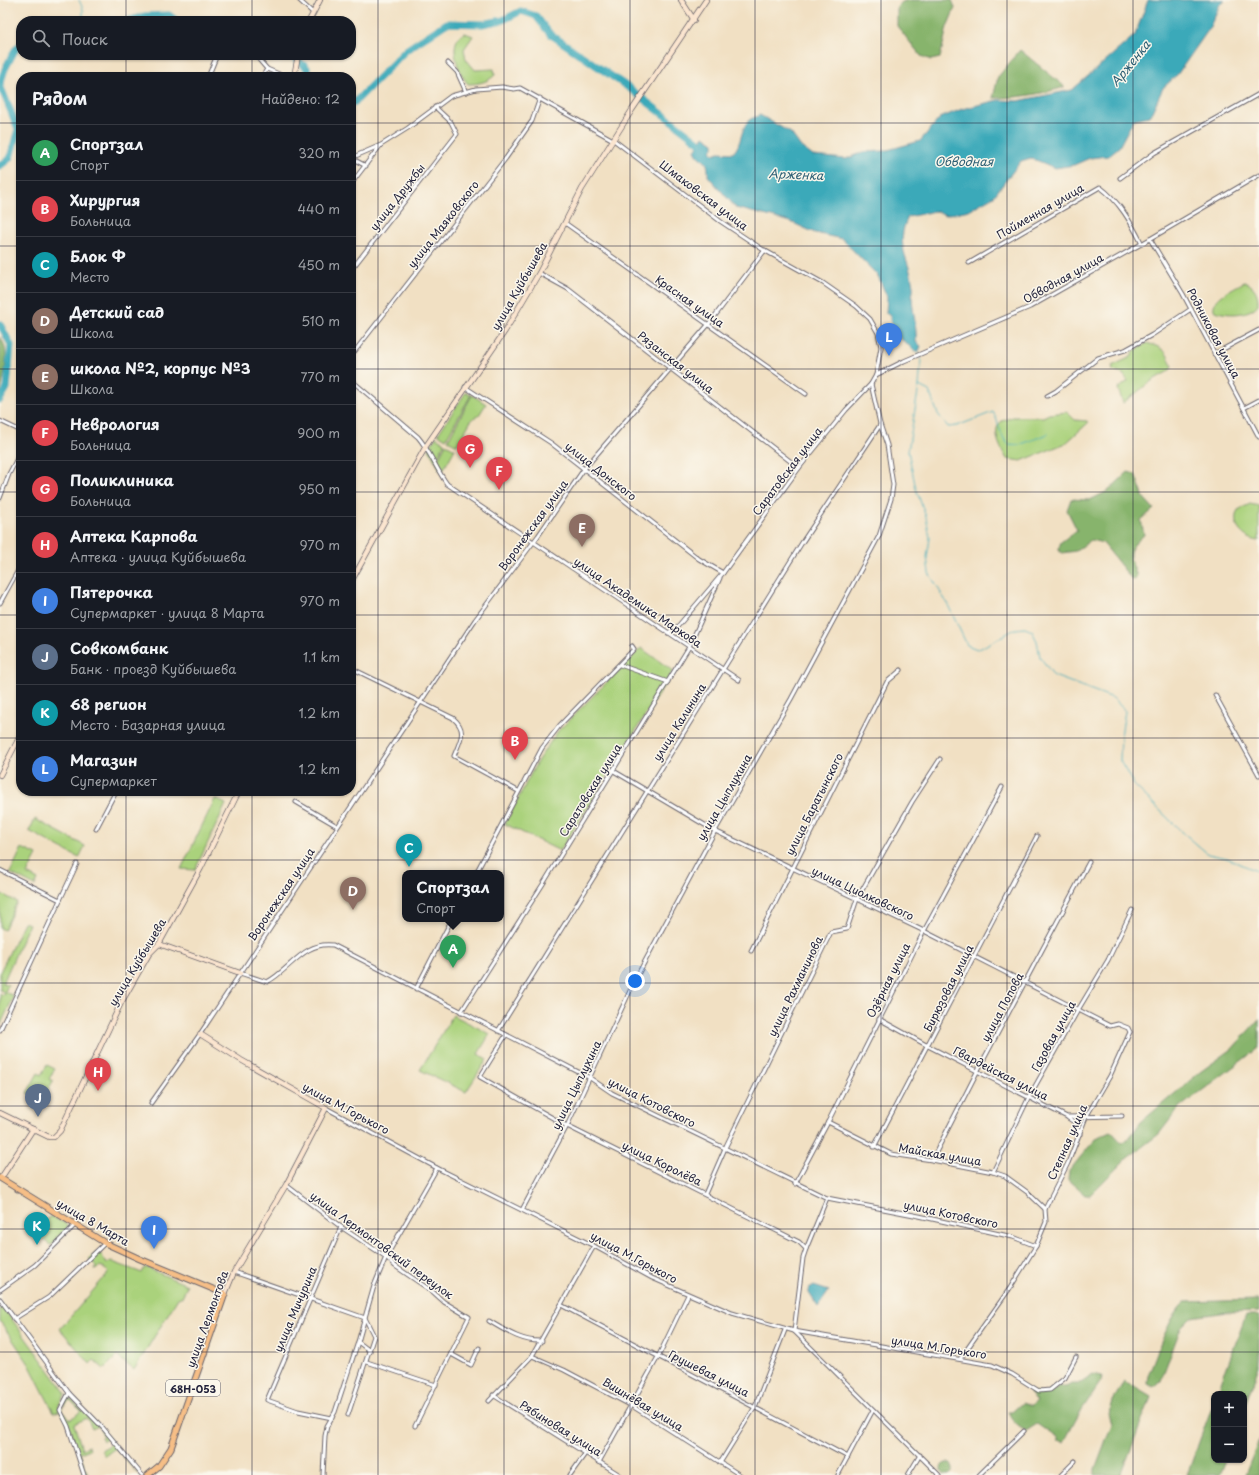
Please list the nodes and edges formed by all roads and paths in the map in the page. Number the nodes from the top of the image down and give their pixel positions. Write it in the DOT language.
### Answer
graph roads {
  1 [pos="299,0"];
  2 [pos="320,0"];
  3 [pos="681,0"];
  4 [pos="706,0"];
  5 [pos="312,12"];
  6 [pos="310,16"];
  7 [pos="694,20"];
  8 [pos="215,60"];
  9 [pos="259,60"];
  10 [pos="297,60"];
  11 [pos="448,63"];
  12 [pos="267,69"];
  13 [pos="210,72"];
  14 [pos="265,72"];
  15 [pos="274,72"];
  16 [pos="294,72"];
  17 [pos="466,92"];
  18 [pos="1259,94"];
  19 [pos="540,98"];
  20 [pos="435,107"];
  21 [pos="613,139"];
  22 [pos="381,145"];
  23 [pos="356,156"];
  24 [pos="356,161"];
  25 [pos="366,166"];
  26 [pos="1259,176"];
  27 [pos="356,178"];
  28 [pos="1120,178"];
  29 [pos="565,223"];
  30 [pos="1150,239"];
  31 [pos="1142,244"];
  32 [pos="765,250"];
  33 [pos="969,263"];
  34 [pos="356,264"];
  35 [pos="539,273"];
  36 [pos="1191,309"];
  37 [pos="708,325"];
  38 [pos="1259,330"];
  39 [pos="356,350"];
  40 [pos="1214,354"];
  41 [pos="670,369"];
  42 [pos="876,375"];
  43 [pos="356,384"];
  44 [pos="871,384"];
  45 [pos="465,388"];
  46 [pos="806,394"];
  47 [pos="1047,396"];
  48 [pos="1259,400"];
  49 [pos="1244,408"];
  50 [pos="0,420"];
  51 [pos="880,424"];
  52 [pos="16,428"];
  53 [pos="1259,437"];
  54 [pos="426,446"];
  55 [pos="16,460"];
  56 [pos="799,468"];
  57 [pos="584,469"];
  58 [pos="0,498"];
  59 [pos="533,542"];
  60 [pos="723,572"];
  61 [pos="356,573"];
  62 [pos="16,574"];
  63 [pos="0,603"];
  64 [pos="668,632"];
  65 [pos="632,646"];
  66 [pos="690,646"];
  67 [pos="620,665"];
  68 [pos="722,669"];
  69 [pos="356,670"];
  70 [pos="901,670"];
  71 [pos="739,680"];
  72 [pos="668,682"];
  73 [pos="1214,695"];
  74 [pos="422,701"];
  75 [pos="16,744"];
  76 [pos="940,759"];
  77 [pos="612,770"];
  78 [pos="1259,774"];
  79 [pos="0,775"];
  80 [pos="1002,787"];
  81 [pos="518,791"];
  82 [pos="646,791"];
  83 [pos="113,796"];
  84 [pos="237,796"];
  85 [pos="296,802"];
  86 [pos="337,826"];
  87 [pos="96,829"];
  88 [pos="715,831"];
  89 [pos="1037,836"];
  90 [pos="1089,862"];
  91 [pos="77,864"];
  92 [pos="791,869"];
  93 [pos="0,870"];
  94 [pos="478,870"];
  95 [pos="857,899"];
  96 [pos="60,900"];
  97 [pos="1132,910"];
  98 [pos="450,922"];
  99 [pos="924,931"];
  100 [pos="159,944"];
  101 [pos="751,950"];
  102 [pos="973,957"];
  103 [pos="240,973"];
  104 [pos="1025,984"];
  105 [pos="416,989"];
  106 [pos="1078,1010"];
  107 [pos="461,1012"];
  108 [pos="879,1019"];
  109 [pos="0,1030"];
  110 [pos="498,1031"];
  111 [pos="1130,1032"];
  112 [pos="200,1034"];
  113 [pos="506,1035"];
  114 [pos="928,1046"];
  115 [pos="978,1070"];
  116 [pos="590,1078"];
  117 [pos="1029,1097"];
  118 [pos="151,1103"];
  119 [pos="326,1108"];
  120 [pos="0,1113"];
  121 [pos="1122,1116"];
  122 [pos="1067,1117"];
  123 [pos="1086,1117"];
  124 [pos="828,1122"];
  125 [pos="567,1126"];
  126 [pos="33,1129"];
  127 [pos="1080,1134"];
  128 [pos="874,1147"];
  129 [pos="725,1149"];
  130 [pos="932,1160"];
  131 [pos="438,1168"];
  132 [pos="993,1172"];
  133 [pos="0,1178"];
  134 [pos="795,1184"];
  135 [pos="286,1185"];
  136 [pos="705,1194"];
  137 [pos="826,1198"];
  138 [pos="1045,1209"];
  139 [pos="522,1210"];
  140 [pos="75,1224"];
  141 [pos="341,1227"];
  142 [pos="105,1242"];
  143 [pos="594,1246"];
  144 [pos="1036,1246"];
  145 [pos="806,1249"];
  146 [pos="386,1257"];
  147 [pos="234,1272"];
  148 [pos="0,1290"];
  149 [pos="225,1294"];
  150 [pos="688,1295"];
  151 [pos="0,1299"];
  152 [pos="309,1300"];
  153 [pos="560,1305"];
  154 [pos="14,1318"];
  155 [pos="365,1318"];
  156 [pos="489,1321"];
  157 [pos="786,1330"];
  158 [pos="794,1331"];
  159 [pos="542,1341"];
  160 [pos="358,1342"];
  161 [pos="479,1348"];
  162 [pos="370,1351"];
  163 [pos="451,1354"];
  164 [pos="532,1356"];
  165 [pos="658,1357"];
  166 [pos="1076,1357"];
  167 [pos="960,1359"];
  168 [pos="367,1362"];
  169 [pos="436,1385"];
  170 [pos="69,1393"];
  171 [pos="493,1395"];
  172 [pos="489,1401"];
  173 [pos="632,1406"];
  174 [pos="755,1407"];
  175 [pos="874,1410"];
  176 [pos="348,1415"];
  177 [pos="332,1418"];
  178 [pos="415,1426"];
  179 [pos="1024,1431"];
  180 [pos="585,1454"];
  181 [pos="920,1455"];
  182 [pos="848,1457"];
  183 [pos="1075,1461"];
  184 [pos="599,1462"];
  185 [pos="720,1463"];
  186 [pos="938,1474"];
  187 [pos="84,1475"];
  188 [pos="142,1475"];
  189 [pos="148,1475"];
  190 [pos="323,1475"];
  191 [pos="570,1475"];
  192 [pos="620,1475"];
  193 [pos="740,1475"];
  194 [pos="838,1475"];
  195 [pos="908,1475"];
  196 [pos="979,1475"];
  197 [pos="1061,1475"];
  1 -- 5 [label="street"];
  2 -- 5 [label="street"];
  3 -- 7 [label="street"];
  4 -- 7 [label="street, улица Куйбышева"];
  5 -- 6 [label="street"];
  7 -- 21 [label="street, улица Куйбышева"];
  8 -- 13 [label="street"];
  9 -- 12 [label="street"];
  10 -- 16 [label="street"];
  11 -- 17 [label="street"];
  12 -- 14 [label="street"];
  12 -- 15 [label="street"];
  17 -- 19 [label="street, Шмаковская улица"];
  17 -- 20 [label="street, Шмаковская улица"];
  18 -- 28 [label="street"];
  19 -- 21 [label="street, Шмаковская улица"];
  19 -- 39 [label="street, улица Маяковского"];
  20 -- 22 [label="street, Шмаковская улица"];
  20 -- 34 [label="street, улица Дружбы"];
  21 -- 29 [label="street, улица Куйбышева"];
  21 -- 32 [label="street, Шмаковская улица"];
  22 -- 23 [label="street, Шмаковская улица"];
  22 -- 25 [label="street, Шмаковская улица"];
  24 -- 25 [label="street"];
  25 -- 27 [label="street, Шмаковская улица"];
  26 -- 30 [label="street, Обводная улица"];
  29 -- 35 [label="street, улица Куйбышева"];
  29 -- 37 [label="street, Красная улица"];
  30 -- 31 [label="street, Обводная улица"];
  30 -- 36 [label="street, Родниковая улица"];
  31 -- 33 [label="street, Пойменная улица"];
  31 -- 42 [label="street, Обводная улица"];
  32 -- 37 [label="street, Воронежская улица"];
  32 -- 42 [label="street, Шмаковская улица"];
  35 -- 41 [label="street, Рязанская улица"];
  35 -- 45 [label="street, улица Куйбышева"];
  36 -- 40 [label="street, Родниковая улица"];
  36 -- 47 [label="street"];
  37 -- 41 [label="street, Воронежская улица"];
  37 -- 46 [label="street, Красная улица"];
  38 -- 40 [label="street"];
  40 -- 49 [label="street, Родниковая улица"];
  41 -- 56 [label="street, Рязанская улица"];
  41 -- 57 [label="street, Воронежская улица"];
  42 -- 44 [label="street"];
  43 -- 54 [label="street, улица Академика Маркова"];
  44 -- 51 [label="street, улица Цыплухина"];
  44 -- 56 [label="street, Саратовская улица"];
  45 -- 54 [label="street, улица Куйбышева"];
  45 -- 57 [label="street, улица Донского"];
  48 -- 49 [label="street"];
  49 -- 53 [label="street, Родниковая улица"];
  50 -- 52 [label="street"];
  51 -- 68 [label="street, улица Калинина"];
  51 -- 88 [label="street, улица Цыплухина"];
  54 -- 59 [label="street, улица Академика Маркова"];
  54 -- 61 [label="street, улица Куйбышева"];
  55 -- 58 [label="street"];
  56 -- 60 [label="street, Саратовская улица"];
  57 -- 59 [label="street, Воронежская улица"];
  57 -- 60 [label="street, улица Донского"];
  59 -- 64 [label="street, улица Академика Маркова"];
  59 -- 74 [label="street, Воронежская улица"];
  60 -- 64 [label="street, Саратовская улица"];
  60 -- 66 [label="street, Саратовская улица"];
  62 -- 63 [label="street"];
  64 -- 66 [label="street, улица Академика Маркова"];
  65 -- 67 [label="street"];
  66 -- 68 [label="street, улица Академика Маркова"];
  66 -- 72 [label="street, Саратовская улица"];
  67 -- 72 [label="street"];
  67 -- 81 [label="street"];
  68 -- 71 [label="street, улица Академика Маркова"];
  68 -- 82 [label="street, улица Калинина"];
  69 -- 74 [label="street"];
  70 -- 92 [label="street, улица Баратынского"];
  72 -- 77 [label="street, Саратовская улица"];
  73 -- 78 [label="street"];
  74 -- 81 [label="street"];
  74 -- 86 [label="street, Воронежская улица"];
  75 -- 79 [label="street"];
  76 -- 95 [label="street, улица Рахманинова"];
  77 -- 82 [label="street, улица Циолковского"];
  77 -- 107 [label="street, Саратовская улица"];
  80 -- 99 [label="street, Озёрная улица"];
  81 -- 94 [label="street"];
  82 -- 88 [label="street, улица Циолковского"];
  82 -- 110 [label="street, улица Калинина"];
  83 -- 87 [label="street"];
  84 -- 100 [label="street, улица Куйбышева"];
  85 -- 86 [label="street"];
  86 -- 103 [label="street, Воронежская улица"];
  88 -- 92 [label="street, улица Циолковского"];
  88 -- 116 [label="street, улица Цыплухина"];
  89 -- 102 [label="street, Бирюзовая улица"];
  90 -- 104 [label="street, улица Попова"];
  91 -- 96 [label="street"];
  92 -- 95 [label="street, улица Циолковского"];
  92 -- 101 [label="street, улица Баратынского"];
  93 -- 96 [label="street"];
  95 -- 99 [label="street, улица Циолковского"];
  95 -- 129 [label="street, улица Рахманинова"];
  96 -- 109 [label="street"];
  97 -- 106 [label="street, Газовая улица"];
  98 -- 105 [label="street"];
  99 -- 102 [label="street, улица Циолковского"];
  99 -- 108 [label="street, Озёрная улица"];
  100 -- 103 [label="street"];
  100 -- 126 [label="street, улица Куйбышева"];
  102 -- 104 [label="street, улица Циолковского"];
  102 -- 114 [label="street, Бирюзовая улица"];
  103 -- 105 [label="street, улица Котовского"];
  103 -- 112 [label="street, Воронежская улица"];
  104 -- 106 [label="street, улица Циолковского"];
  104 -- 115 [label="street, улица Попова"];
  105 -- 107 [label="street, улица Котовского"];
  106 -- 111 [label="street, улица Циолковского"];
  106 -- 117 [label="street, Газовая улица"];
  107 -- 110 [label="street, улица Котовского"];
  108 -- 114 [label="street, Гвардейская улица"];
  108 -- 124 [label="street, Озёрная улица"];
  110 -- 113 [label="street, улица Котовского"];
  111 -- 123 [label="street, Степная улица"];
  112 -- 118 [label="street, Воронежская улица"];
  112 -- 119 [label="street, улица М.Горького"];
  113 -- 116 [label="street, улица Котовского"];
  113 -- 125 [label="street, улица Королёва"];
  114 -- 115 [label="street, Гвардейская улица"];
  114 -- 128 [label="street, Бирюзовая улица"];
  115 -- 117 [label="street, Гвардейская улица"];
  115 -- 130 [label="street, улица Попова"];
  116 -- 125 [label="street, улица Цыплухина"];
  116 -- 129 [label="street, улица Котовского"];
  117 -- 122 [label="street, Гвардейская улица"];
  117 -- 132 [label="street, Газовая улица"];
  119 -- 131 [label="street, улица М.Горького"];
  119 -- 135 [label="street, улица Лермонтова"];
  120 -- 126 [label="street"];
  121 -- 123 [label="street, Гвардейская улица"];
  122 -- 123 [label="street, Гвардейская улица"];
  122 -- 127 [label="street"];
  123 -- 127 [label="street, Степная улица"];
  124 -- 128 [label="street, Майская улица"];
  124 -- 134 [label="street, Озёрная улица"];
  125 -- 136 [label="street, улица Королёва"];
  125 -- 139 [label="street, улица Цыплухина"];
  126 -- 133 [label="street"];
  127 -- 138 [label="street, Степная улица"];
  128 -- 130 [label="street, Майская улица"];
  129 -- 134 [label="street, улица Котовского"];
  129 -- 136 [label="street, улица Рахманинова"];
  130 -- 132 [label="street, Майская улица"];
  131 -- 139 [label="street, улица М.Горького"];
  131 -- 146 [label="street"];
  132 -- 138 [label="street, Майская улица"];
  133 -- 140 [label="main road, улица 8 Марта"];
  134 -- 137 [label="street, улица Котовского"];
  135 -- 141 [label="street, улица Лермонтовский переулок"];
  135 -- 147 [label="street, улица Лермонтова"];
  136 -- 145 [label="street, улица Королёва"];
  137 -- 144 [label="street, улица Котовского"];
  137 -- 145 [label="street"];
  138 -- 144 [label="street, Степная улица"];
  139 -- 143 [label="street, улица М.Горького"];
  140 -- 142 [label="main road, улица 8 Марта"];
  140 -- 148 [label="street"];
  141 -- 146 [label="street, улица Лермонтовский переулок"];
  141 -- 152 [label="street, улица Мичурина"];
  142 -- 149 [label="main road, улица 8 Марта"];
  142 -- 154 [label="street"];
  143 -- 150 [label="street, улица М.Горького"];
  143 -- 153 [label="street"];
  144 -- 167 [label="street, Степная улица"];
  145 -- 158 [label="street"];
  146 -- 155 [label="street"];
  146 -- 163 [label="street, улица Лермонтовский переулок"];
  147 -- 149 [label="street, улица Лермонтова"];
  147 -- 152 [label="street"];
  149 -- 189 [label="main road, улица Лермонтова / 68Н-053"];
  150 -- 157 [label="street, улица М.Горького"];
  150 -- 165 [label="street"];
  151 -- 154 [label="street"];
  152 -- 155 [label="street"];
  152 -- 177 [label="street, улица Мичурина"];
  153 -- 159 [label="street"];
  153 -- 165 [label="street, Грушевая улица"];
  154 -- 170 [label="street"];
  155 -- 160 [label="street"];
  155 -- 162 [label="street"];
  156 -- 159 [label="street"];
  157 -- 158 [label="street, улица М.Горького"];
  157 -- 174 [label="street"];
  158 -- 167 [label="street, улица М.Горького"];
  158 -- 175 [label="street"];
  159 -- 164 [label="street"];
  160 -- 162 [label="street"];
  160 -- 177 [label="street"];
  161 -- 163 [label="street"];
  162 -- 168 [label="street"];
  163 -- 169 [label="street"];
  164 -- 171 [label="street"];
  164 -- 173 [label="street, Вишнёвая улица"];
  165 -- 173 [label="street"];
  165 -- 174 [label="street, Грушевая улица"];
  166 -- 167 [label="street, улица М.Горького"];
  168 -- 169 [label="street"];
  168 -- 176 [label="street"];
  169 -- 178 [label="street"];
  170 -- 187 [label="street"];
  170 -- 188 [label="street"];
  171 -- 172 [label="street"];
  171 -- 180 [label="street, Рябиновая улица"];
  173 -- 184 [label="street"];
  173 -- 185 [label="street, Вишнёвая улица"];
  174 -- 182 [label="street, Грушевая улица"];
  174 -- 185 [label="street"];
  175 -- 181 [label="street"];
  175 -- 182 [label="street"];
  177 -- 190 [label="street"];
  179 -- 196 [label="street"];
  180 -- 184 [label="street, Рябиновая улица"];
  180 -- 191 [label="street"];
  181 -- 186 [label="street"];
  181 -- 195 [label="street"];
  182 -- 194 [label="street"];
  183 -- 197 [label="street"];
  184 -- 192 [label="street, Рябиновая улица"];
  185 -- 193 [label="street, Вишнёвая улица"];
}
